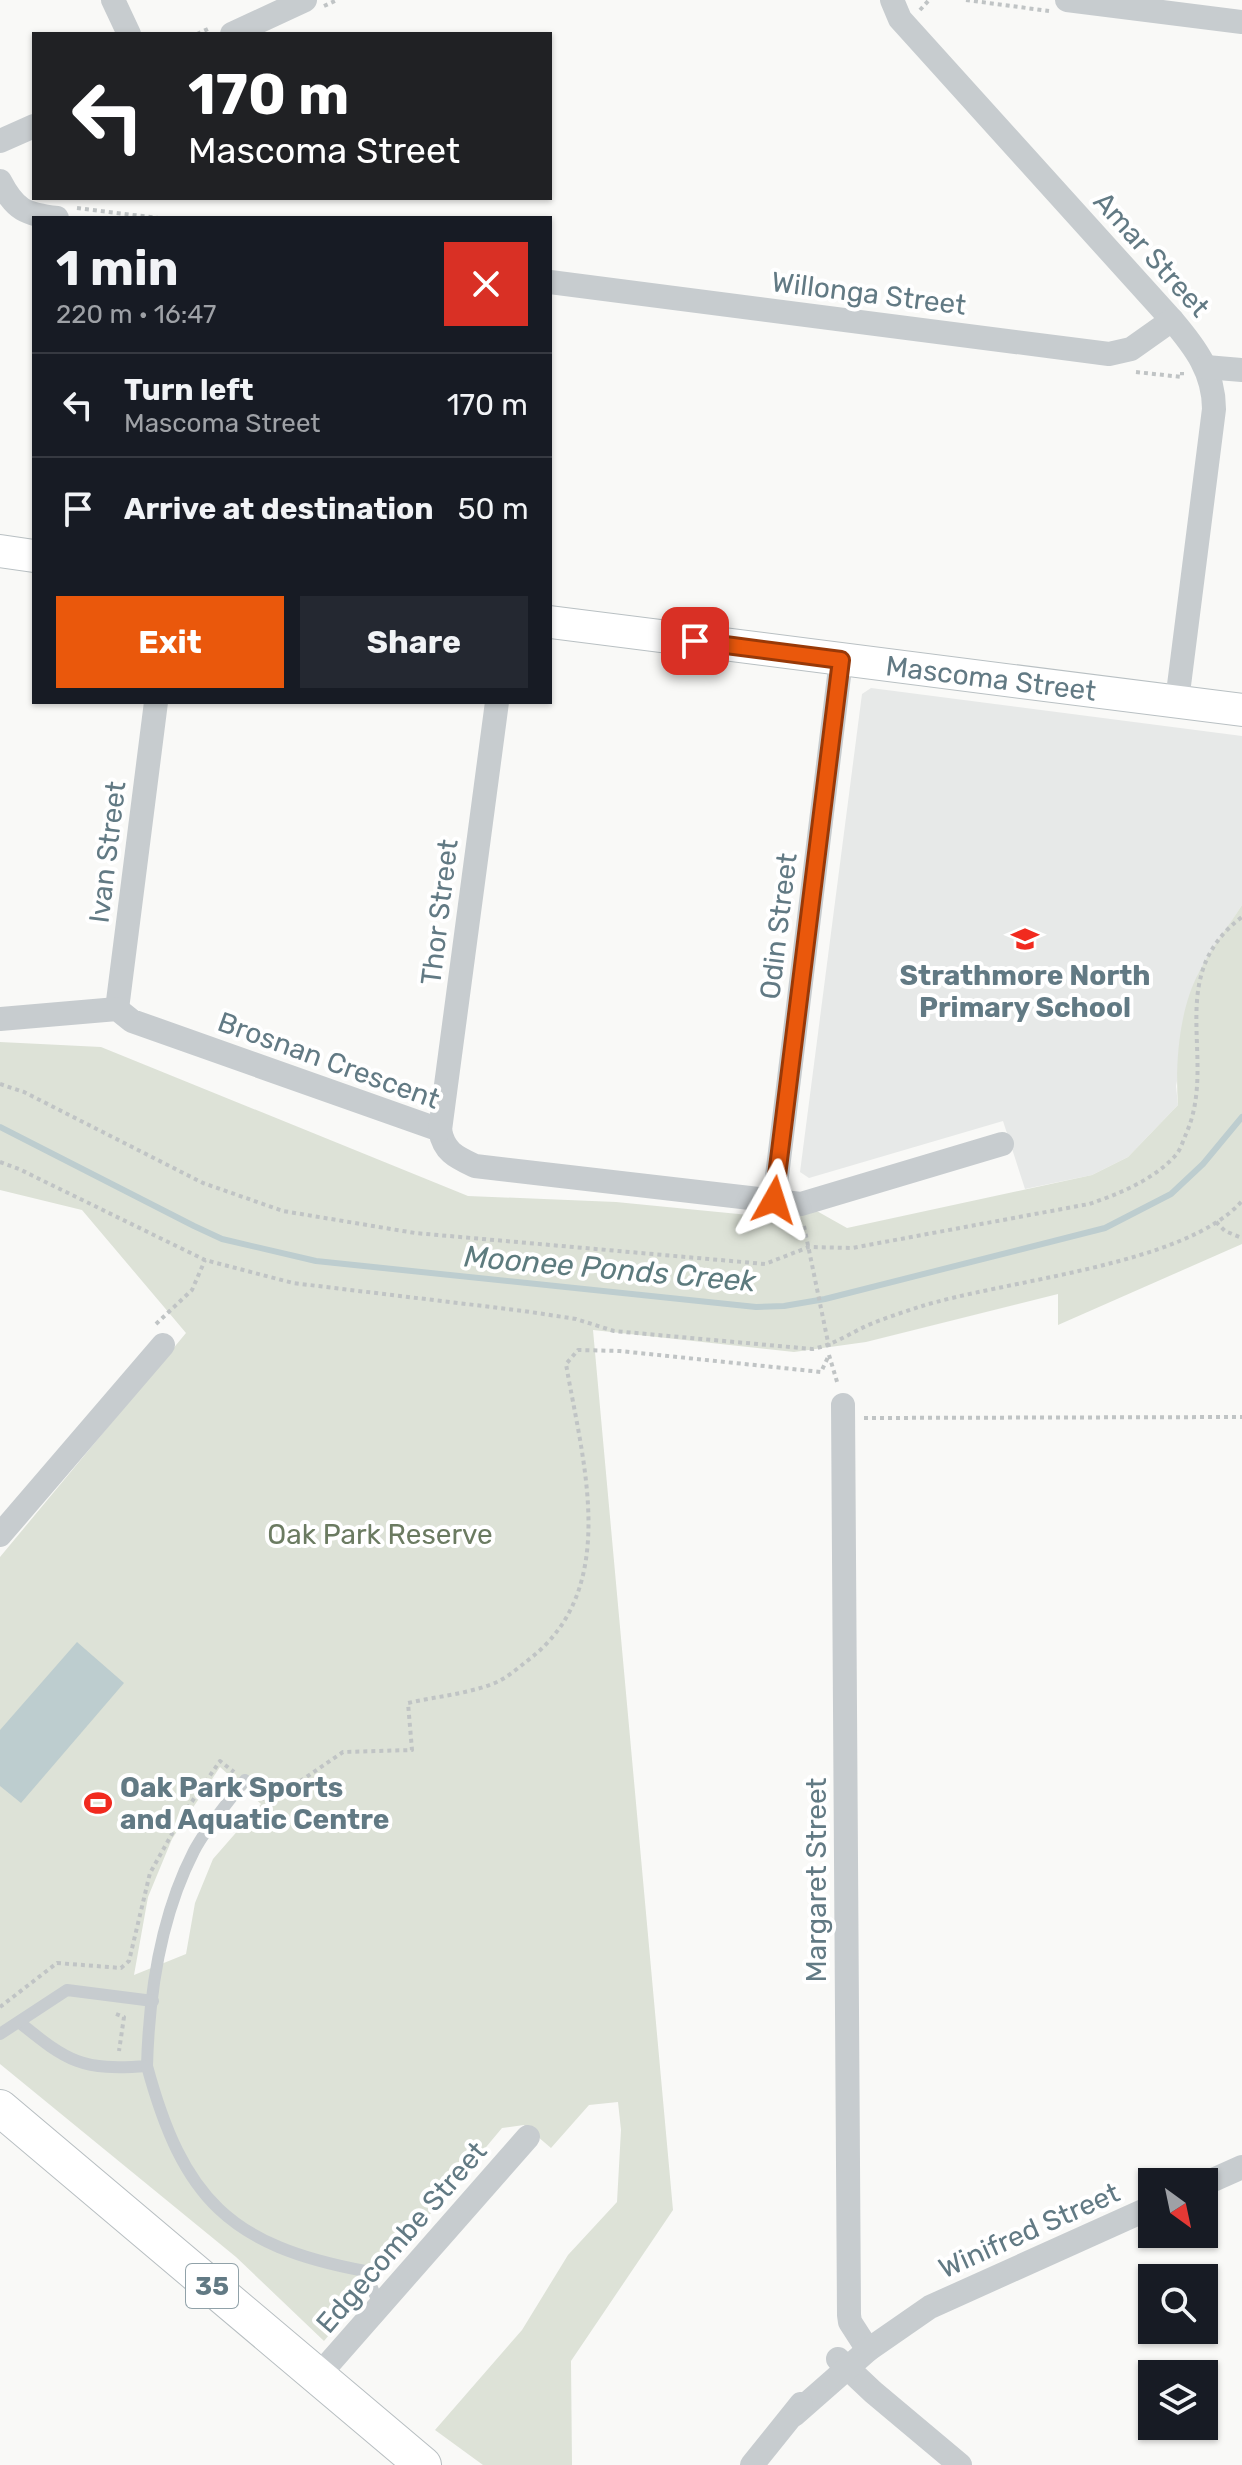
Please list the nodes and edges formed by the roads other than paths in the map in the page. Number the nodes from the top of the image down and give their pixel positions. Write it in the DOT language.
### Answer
graph roads {
  1 [pos="113,0"];
  2 [pos="305,0"];
  3 [pos="892,0"];
  4 [pos="1067,0"];
  5 [pos="1231,0"];
  6 [pos="1242,22"];
  7 [pos="128,32"];
  8 [pos="236,32"];
  9 [pos="32,127"];
  10 [pos="0,141"];
  11 [pos="0,181"];
  12 [pos="64,212"];
  13 [pos="552,282"];
  14 [pos="1172,320"];
  15 [pos="1206,367"];
  16 [pos="1242,370"];
  17 [pos="0,551"];
  18 [pos="32,556"];
  19 [pos="552,622"];
  20 [pos="841,660"];
  21 [pos="1177,701"];
  22 [pos="156,704"];
  23 [pos="497,704"];
  24 [pos="1242,710"];
  25 [pos="117,1009"];
  26 [pos="0,1019"];
  27 [pos="440,1130"];
  28 [pos="1002,1144"];
  29 [pos="774,1200"];
  30 [pos="158,1336"];
  31 [pos="844,1412"];
  32 [pos="0,1535"];
  33 [pos="245,1780"];
  34 [pos="153,2001"];
  35 [pos="19,2022"];
  36 [pos="0,2034"];
  37 [pos="147,2066"];
  38 [pos="0,2108"];
  39 [pos="528,2137"];
  40 [pos="1242,2167"];
  41 [pos="1218,2178"];
  42 [pos="1138,2213"];
  43 [pos="380,2307"];
  44 [pos="864,2344"];
  45 [pos="843,2364"];
  46 [pos="318,2376"];
  47 [pos="423,2465"];
  48 [pos="752,2465"];
  49 [pos="960,2465"];
  1 -- 7 [label="street"];
  2 -- 8 [label="street"];
  3 -- 14 [label="street, Amar Street"];
  4 -- 6 [label="street"];
  5 -- 6 [label="street"];
  9 -- 10 [label="street"];
  11 -- 12 [label="street"];
  13 -- 14 [label="street, Willonga Street"];
  14 -- 15 [label="street, Amar Street"];
  15 -- 16 [label="street"];
  15 -- 21 [label="street, Amar Street"];
  17 -- 18 [label="main road"];
  19 -- 20 [label="main road, Mascoma Street"];
  20 -- 21 [label="main road, Mascoma Street"];
  20 -- 29 [label="street, Odin Street"];
  21 -- 24 [label="main road, Mascoma Street"];
  22 -- 25 [label="street, Ivan Street"];
  23 -- 27 [label="street, Thor Street"];
  25 -- 26 [label="street"];
  25 -- 27 [label="street, Brosnan Crescent"];
  27 -- 29 [label="street, Brosnan Crescent"];
  28 -- 29 [label="street, Brosnan Crescent"];
  30 -- 32 [label="street"];
  31 -- 44 [label="street, Margaret Street"];
  33 -- 34 [label="lane"];
  34 -- 35 [label="lane"];
  34 -- 37 [label="lane"];
  35 -- 36 [label="lane"];
  35 -- 37 [label="lane"];
  37 -- 43 [label="lane"];
  38 -- 46 [label="main road, 35"];
  39 -- 43 [label="street, Edgecombe Street"];
  40 -- 41 [label="street"];
  42 -- 44 [label="street, Winifred Street"];
  43 -- 46 [label="street, Edgecombe Street"];
  44 -- 45 [label="street, Winifred Street"];
  45 -- 48 [label="street, Winifred Street"];
  45 -- 49 [label="street"];
  46 -- 47 [label="main road, 35"];
}
